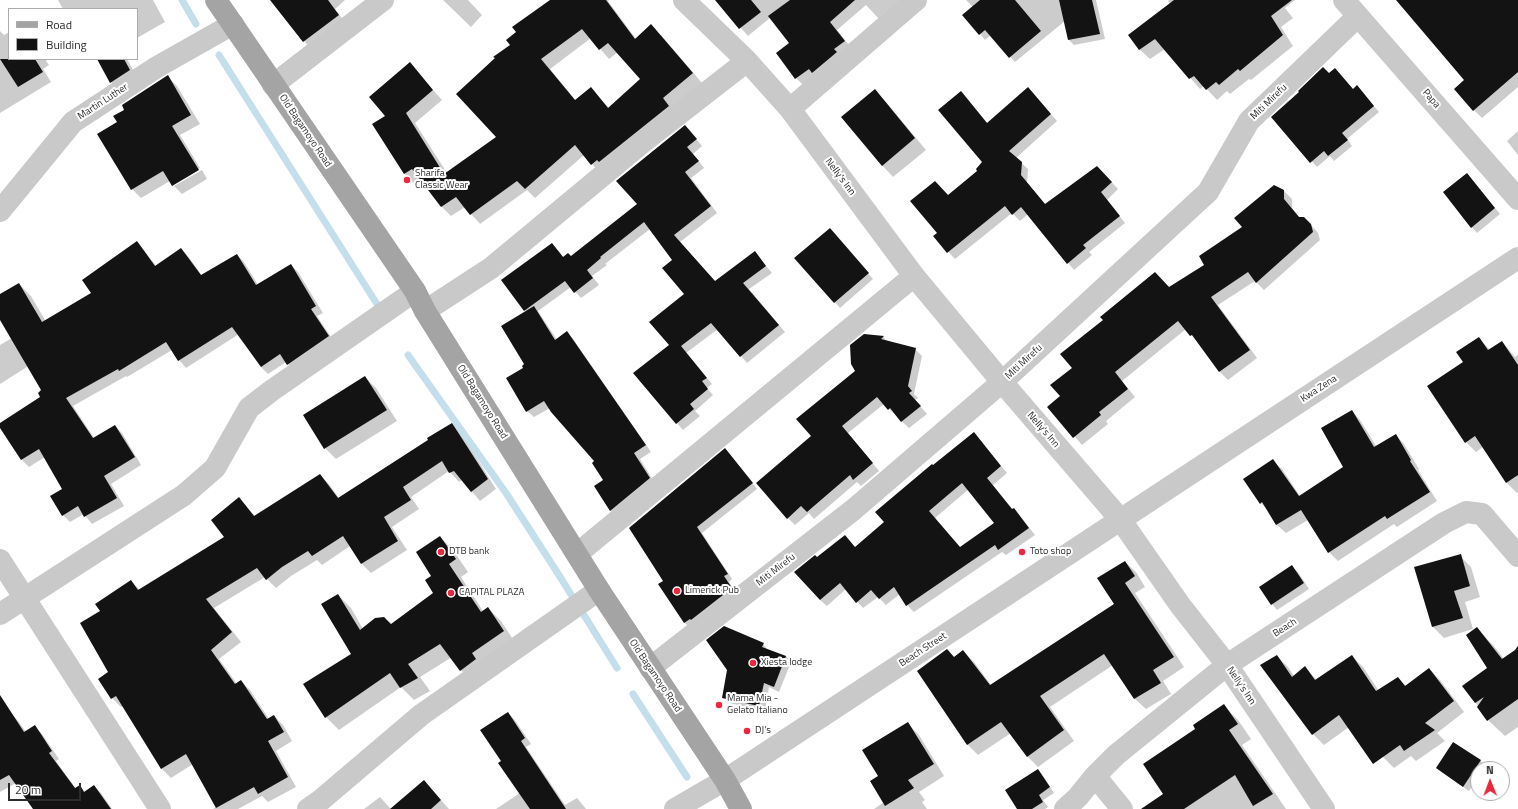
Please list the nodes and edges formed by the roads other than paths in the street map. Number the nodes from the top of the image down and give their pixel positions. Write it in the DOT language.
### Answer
graph roads {
  1 [pos="216,0"];
  2 [pos="383,0"];
  3 [pos="684,0"];
  4 [pos="916,0"];
  5 [pos="1351,8"];
  6 [pos="233,24"];
  7 [pos="747,61"];
  8 [pos="273,85"];
  9 [pos="790,109"];
  10 [pos="1518,199"];
  11 [pos="0,211"];
  12 [pos="1518,258"];
  13 [pos="914,276"];
  14 [pos="415,291"];
  15 [pos="425,311"];
  16 [pos="1002,382"];
  17 [pos="1120,519"];
  18 [pos="578,554"];
  19 [pos="1518,556"];
  20 [pos="0,560"];
  21 [pos="599,590"];
  22 [pos="25,598"];
  23 [pos="0,614"];
  24 [pos="1227,665"];
  25 [pos="650,668"];
  26 [pos="1095,776"];
  27 [pos="725,780"];
  28 [pos="160,809"];
  29 [pos="308,809"];
  30 [pos="675,809"];
  31 [pos="741,809"];
  32 [pos="1064,809"];
  33 [pos="1122,809"];
  34 [pos="1324,809"];
  1 -- 6 [label="main road, Old Bagamoyo Road"];
  2 -- 8 [label="street"];
  3 -- 7 [label="street, Nelly's Inn"];
  4 -- 9 [label="street"];
  5 -- 10 [label="street, Papa"];
  5 -- 16 [label="street, Miti Mirefu"];
  6 -- 8 [label="main road, Old Bagamoyo Road"];
  6 -- 11 [label="street, Martin Luther"];
  7 -- 9 [label="street, Nelly's Inn"];
  7 -- 15 [label="street"];
  8 -- 14 [label="main road, Old Bagamoyo Road"];
  9 -- 13 [label="street, Nelly's Inn"];
  12 -- 17 [label="street, Kwa Zena"];
  13 -- 16 [label="street, Nelly's Inn"];
  13 -- 18 [label="street"];
  14 -- 15 [label="main road, Old Bagamoyo Road"];
  14 -- 22 [label="street"];
  15 -- 18 [label="main road, Old Bagamoyo Road"];
  16 -- 17 [label="street, Nelly's Inn"];
  16 -- 25 [label="street, Miti Mirefu"];
  17 -- 24 [label="street, Nelly's Inn"];
  17 -- 27 [label="street, Beach Street"];
  18 -- 21 [label="main road, Old Bagamoyo Road"];
  19 -- 24 [label="street, Beach"];
  20 -- 22 [label="street"];
  21 -- 25 [label="main road, Old Bagamoyo Road"];
  21 -- 29 [label="street"];
  22 -- 23 [label="street"];
  22 -- 28 [label="street"];
  24 -- 26 [label="street, Beach"];
  24 -- 34 [label="street, Nelly's Inn"];
  25 -- 27 [label="main road, Old Bagamoyo Road"];
  26 -- 32 [label="street, Beach"];
  26 -- 33 [label="street"];
  27 -- 30 [label="street, Beach Street"];
  27 -- 31 [label="main road, Old Bagamoyo Road"];
}
